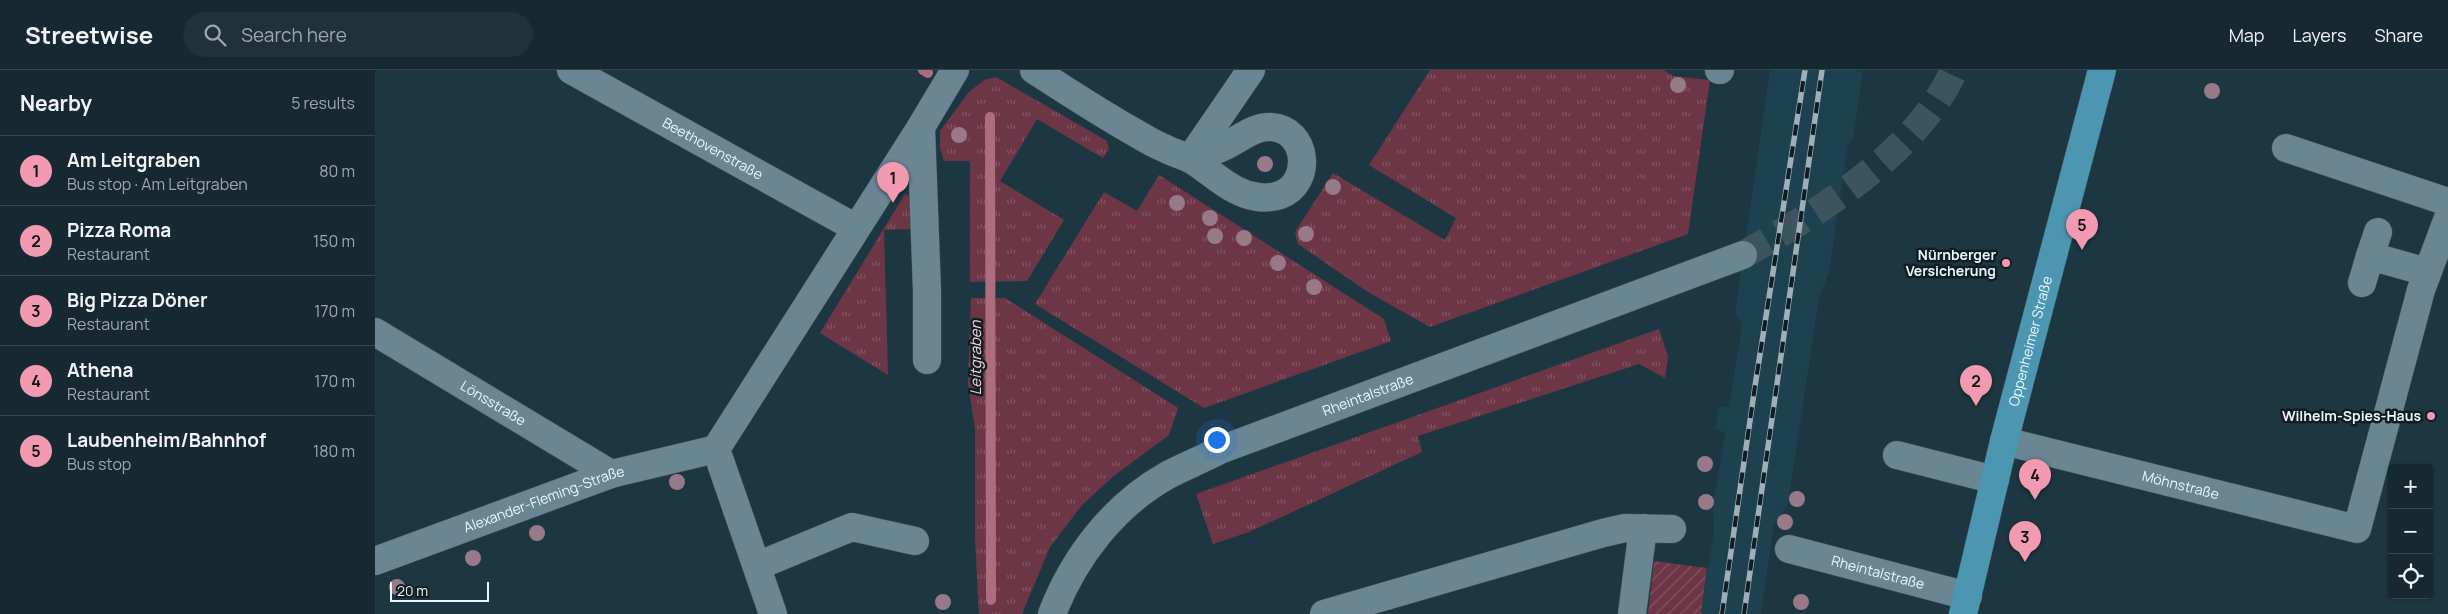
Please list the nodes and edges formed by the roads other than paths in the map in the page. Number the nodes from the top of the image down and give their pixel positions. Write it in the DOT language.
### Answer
graph roads {
  1 [pos="571,70"];
  2 [pos="955,70"];
  3 [pos="1033,70"];
  4 [pos="1251,70"];
  5 [pos="2101,70"];
  6 [pos="921,127"];
  7 [pos="2286,148"];
  8 [pos="2447,217"];
  9 [pos="856,228"];
  10 [pos="1743,255"];
  11 [pos="2427,272"];
  12 [pos="2362,283"];
  13 [pos="375,332"];
  14 [pos="927,360"];
  15 [pos="2004,441"];
  16 [pos="716,449"];
  17 [pos="1897,455"];
  18 [pos="611,474"];
  19 [pos="1995,480"];
  20 [pos="1643,528"];
  21 [pos="1672,528"];
  22 [pos="915,541"];
  23 [pos="1789,549"];
  24 [pos="375,561"];
  25 [pos="757,566"];
  26 [pos="1966,605"];
  27 [pos="773,614"];
  28 [pos="1052,614"];
  29 [pos="1324,614"];
  30 [pos="1632,614"];
  1 -- 9 [label="street, Beethovenstraße"];
  2 -- 6 [label="street"];
  3 -- 4 [label="street"];
  5 -- 15 [label="main road, Oppenheimer Straße"];
  6 -- 9 [label="street"];
  6 -- 14 [label="street"];
  7 -- 8 [label="street"];
  8 -- 11 [label="street"];
  9 -- 16 [label="street"];
  10 -- 28 [label="street, Rheintalstraße"];
  11 -- 12 [label="street"];
  11 -- 15 [label="street, Möhnstraße"];
  13 -- 18 [label="street, Lönsstraße"];
  15 -- 19 [label="main road, Oppenheimer Straße"];
  16 -- 18 [label="street, Alexander-Fleming-Straße"];
  16 -- 25 [label="street"];
  17 -- 19 [label="street"];
  18 -- 24 [label="street, Alexander-Fleming-Straße"];
  19 -- 26 [label="main road, Oppenheimer Straße"];
  20 -- 21 [label="street"];
  20 -- 29 [label="street"];
  20 -- 30 [label="street"];
  22 -- 25 [label="street"];
  23 -- 26 [label="street, Rheintalstraße"];
  25 -- 27 [label="street"];
}
